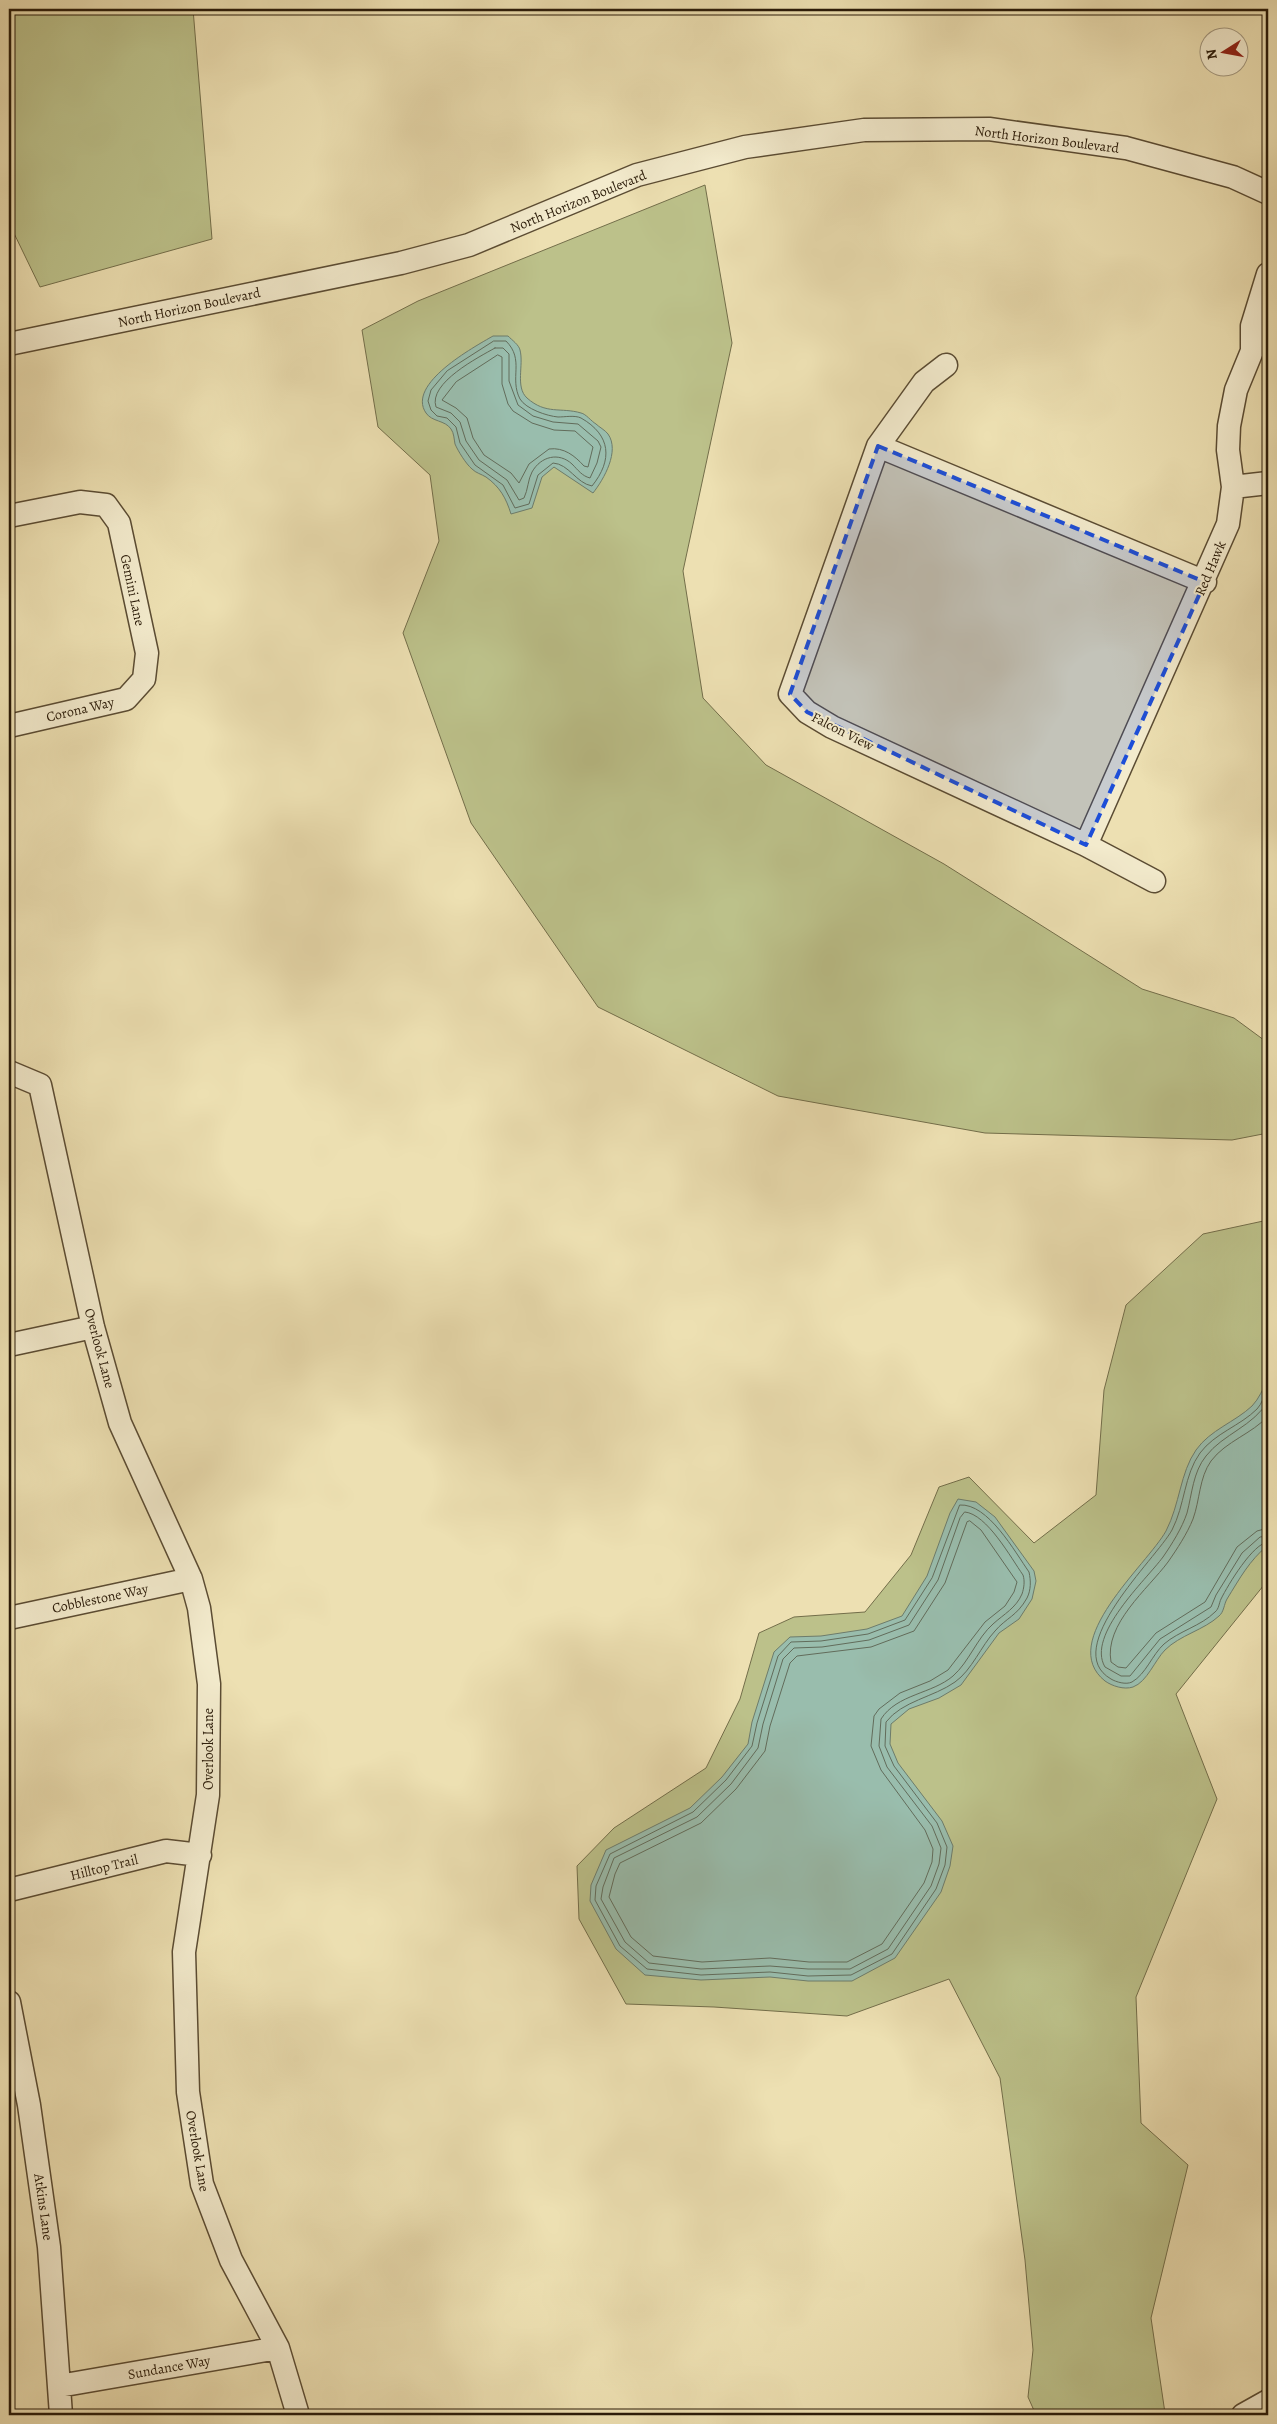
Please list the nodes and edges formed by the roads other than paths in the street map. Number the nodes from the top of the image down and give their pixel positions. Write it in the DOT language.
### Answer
graph roads {
  1 [pos="1268,193"];
  2 [pos="1268,274"];
  3 [pos="9,344"];
  4 [pos="946,365"];
  5 [pos="878,446"];
  6 [pos="1268,483"];
  7 [pos="1233,486"];
  8 [pos="9,516"];
  9 [pos="1205,582"];
  10 [pos="144,679"];
  11 [pos="9,726"];
  12 [pos="1086,845"];
  13 [pos="1154,880"];
  14 [pos="9,1072"];
  15 [pos="93,1327"];
  16 [pos="9,1345"];
  17 [pos="191,1579"];
  18 [pos="9,1618"];
  19 [pos="200,1855"];
  20 [pos="9,1890"];
  21 [pos="9,2002"];
  22 [pos="278,2348"];
  23 [pos="59,2386"];
  24 [pos="1268,2401"];
  25 [pos="61,2415"];
  26 [pos="298,2415"];
  27 [pos="1243,2415"];
  1 -- 3 [label="street, North Horizon Boulevard"];
  2 -- 7 [label="street, Red Hawk"];
  4 -- 5 [label="street, Falcon View"];
  5 -- 9 [label="street"];
  5 -- 12 [label="street, Falcon View"];
  6 -- 7 [label="street"];
  7 -- 9 [label="street, Red Hawk"];
  8 -- 10 [label="street, Gemini Lane"];
  9 -- 12 [label="street, Red Hawk"];
  10 -- 11 [label="street, Corona Way"];
  12 -- 13 [label="street, Falcon View"];
  14 -- 15 [label="street, Overlook Lane"];
  15 -- 16 [label="street"];
  15 -- 17 [label="street, Overlook Lane"];
  17 -- 18 [label="street, Cobblestone Way"];
  17 -- 19 [label="street, Overlook Lane"];
  19 -- 20 [label="street, Hilltop Trail"];
  19 -- 22 [label="street, Overlook Lane"];
  21 -- 23 [label="street, Atkins Lane"];
  22 -- 23 [label="street, Sundance Way"];
  22 -- 26 [label="street, Overlook Lane"];
  23 -- 25 [label="street, Atkins Lane"];
  24 -- 27 [label="street"];
}
